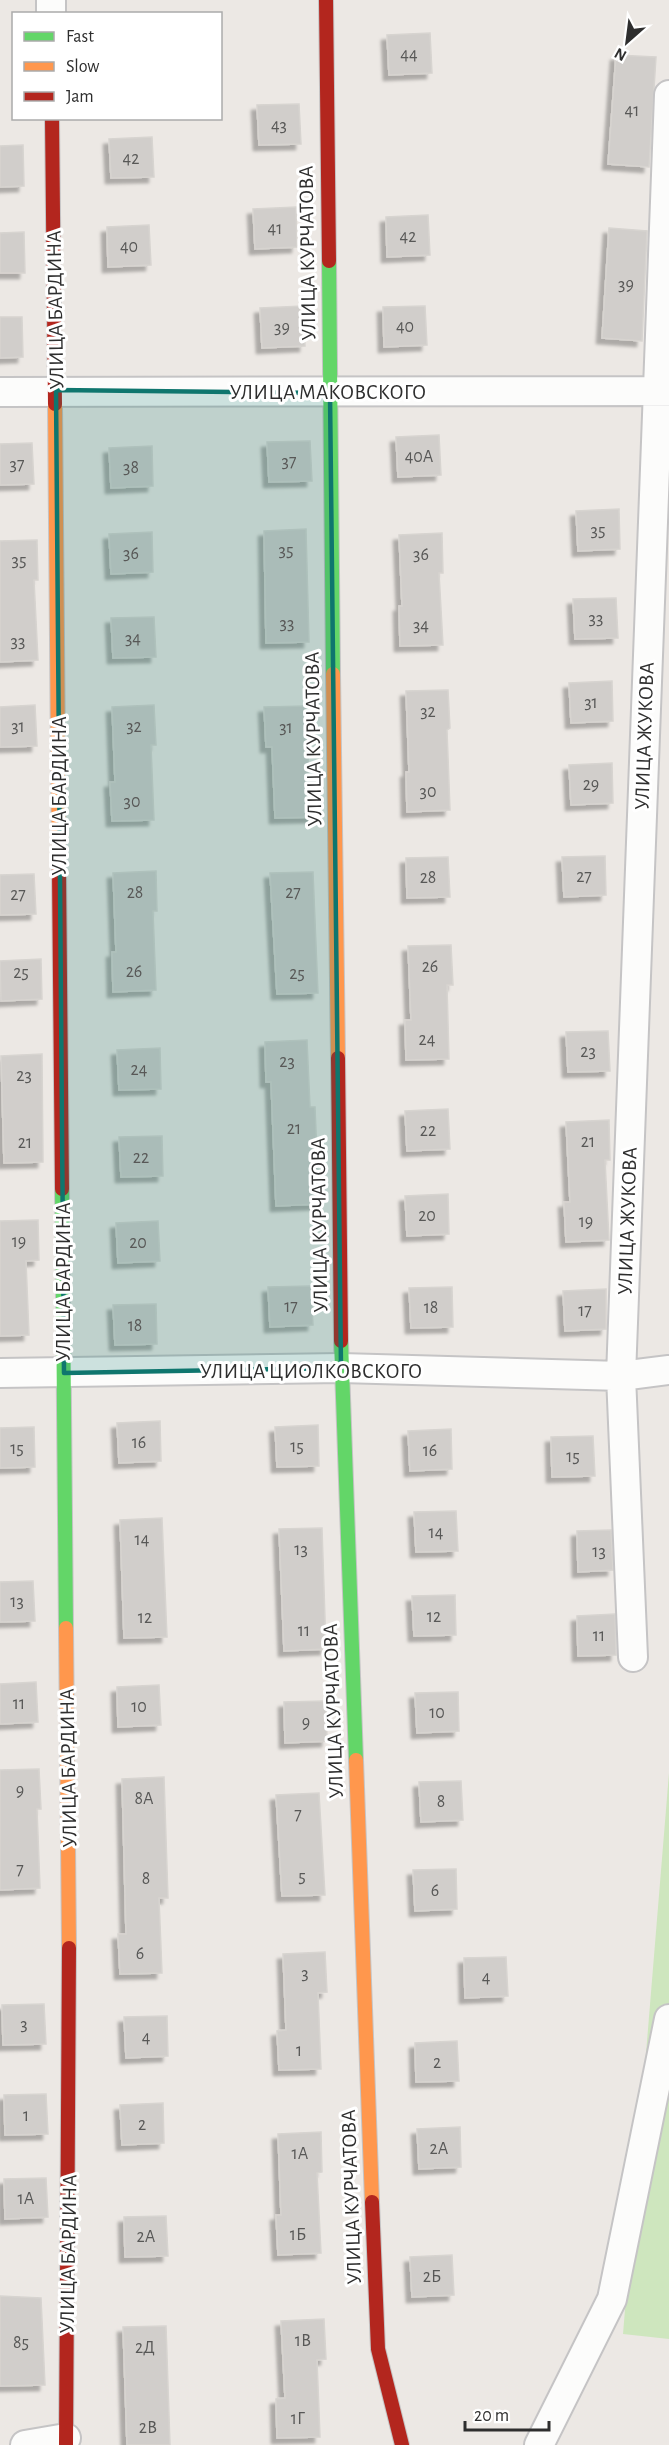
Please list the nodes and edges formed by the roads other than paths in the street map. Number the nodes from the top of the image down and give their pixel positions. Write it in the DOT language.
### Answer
graph roads {
  1 [pos="326,0"];
  2 [pos="669,95"];
  3 [pos="52,120"];
  4 [pos="56,390"];
  5 [pos="663,391"];
  6 [pos="0,392"];
  7 [pos="330,393"];
  8 [pos="341,1368"];
  9 [pos="669,1370"];
  10 [pos="0,1373"];
  11 [pos="64,1373"];
  12 [pos="621,1376"];
  13 [pos="633,1657"];
  14 [pos="669,2019"];
  15 [pos="66,2442"];
  16 [pos="25,2445"];
  17 [pos="402,2445"];
  18 [pos="539,2445"];
  1 -- 7 [label="street, УЛИЦА КУРЧАТОВА"];
  2 -- 5 [label="street, УЛИЦА ЖУКОВА"];
  3 -- 4 [label="street, УЛИЦА БАРДИНА"];
  4 -- 6 [label="street, УЛИЦА МАКОВСКОГО"];
  4 -- 7 [label="street, УЛИЦА МАКОВСКОГО"];
  4 -- 11 [label="street, УЛИЦА БАРДИНА"];
  5 -- 7 [label="street, УЛИЦА МАКОВСКОГО"];
  5 -- 12 [label="street, УЛИЦА ЖУКОВА"];
  7 -- 8 [label="street, УЛИЦА КУРЧАТОВА"];
  8 -- 11 [label="street, УЛИЦА ЦИОЛКОВСКОГО"];
  8 -- 12 [label="street, УЛИЦА ЦИОЛКОВСКОГО"];
  8 -- 17 [label="street, УЛИЦА КУРЧАТОВА"];
  9 -- 12 [label="street, УЛИЦА ЦИОЛКОВСКОГО"];
  10 -- 11 [label="street, УЛИЦА ЦИОЛКОВСКОГО"];
  11 -- 15 [label="street, УЛИЦА БАРДИНА"];
  12 -- 13 [label="street, УЛИЦА ЖУКОВА"];
  14 -- 18 [label="street"];
  15 -- 16 [label="street"];
}
